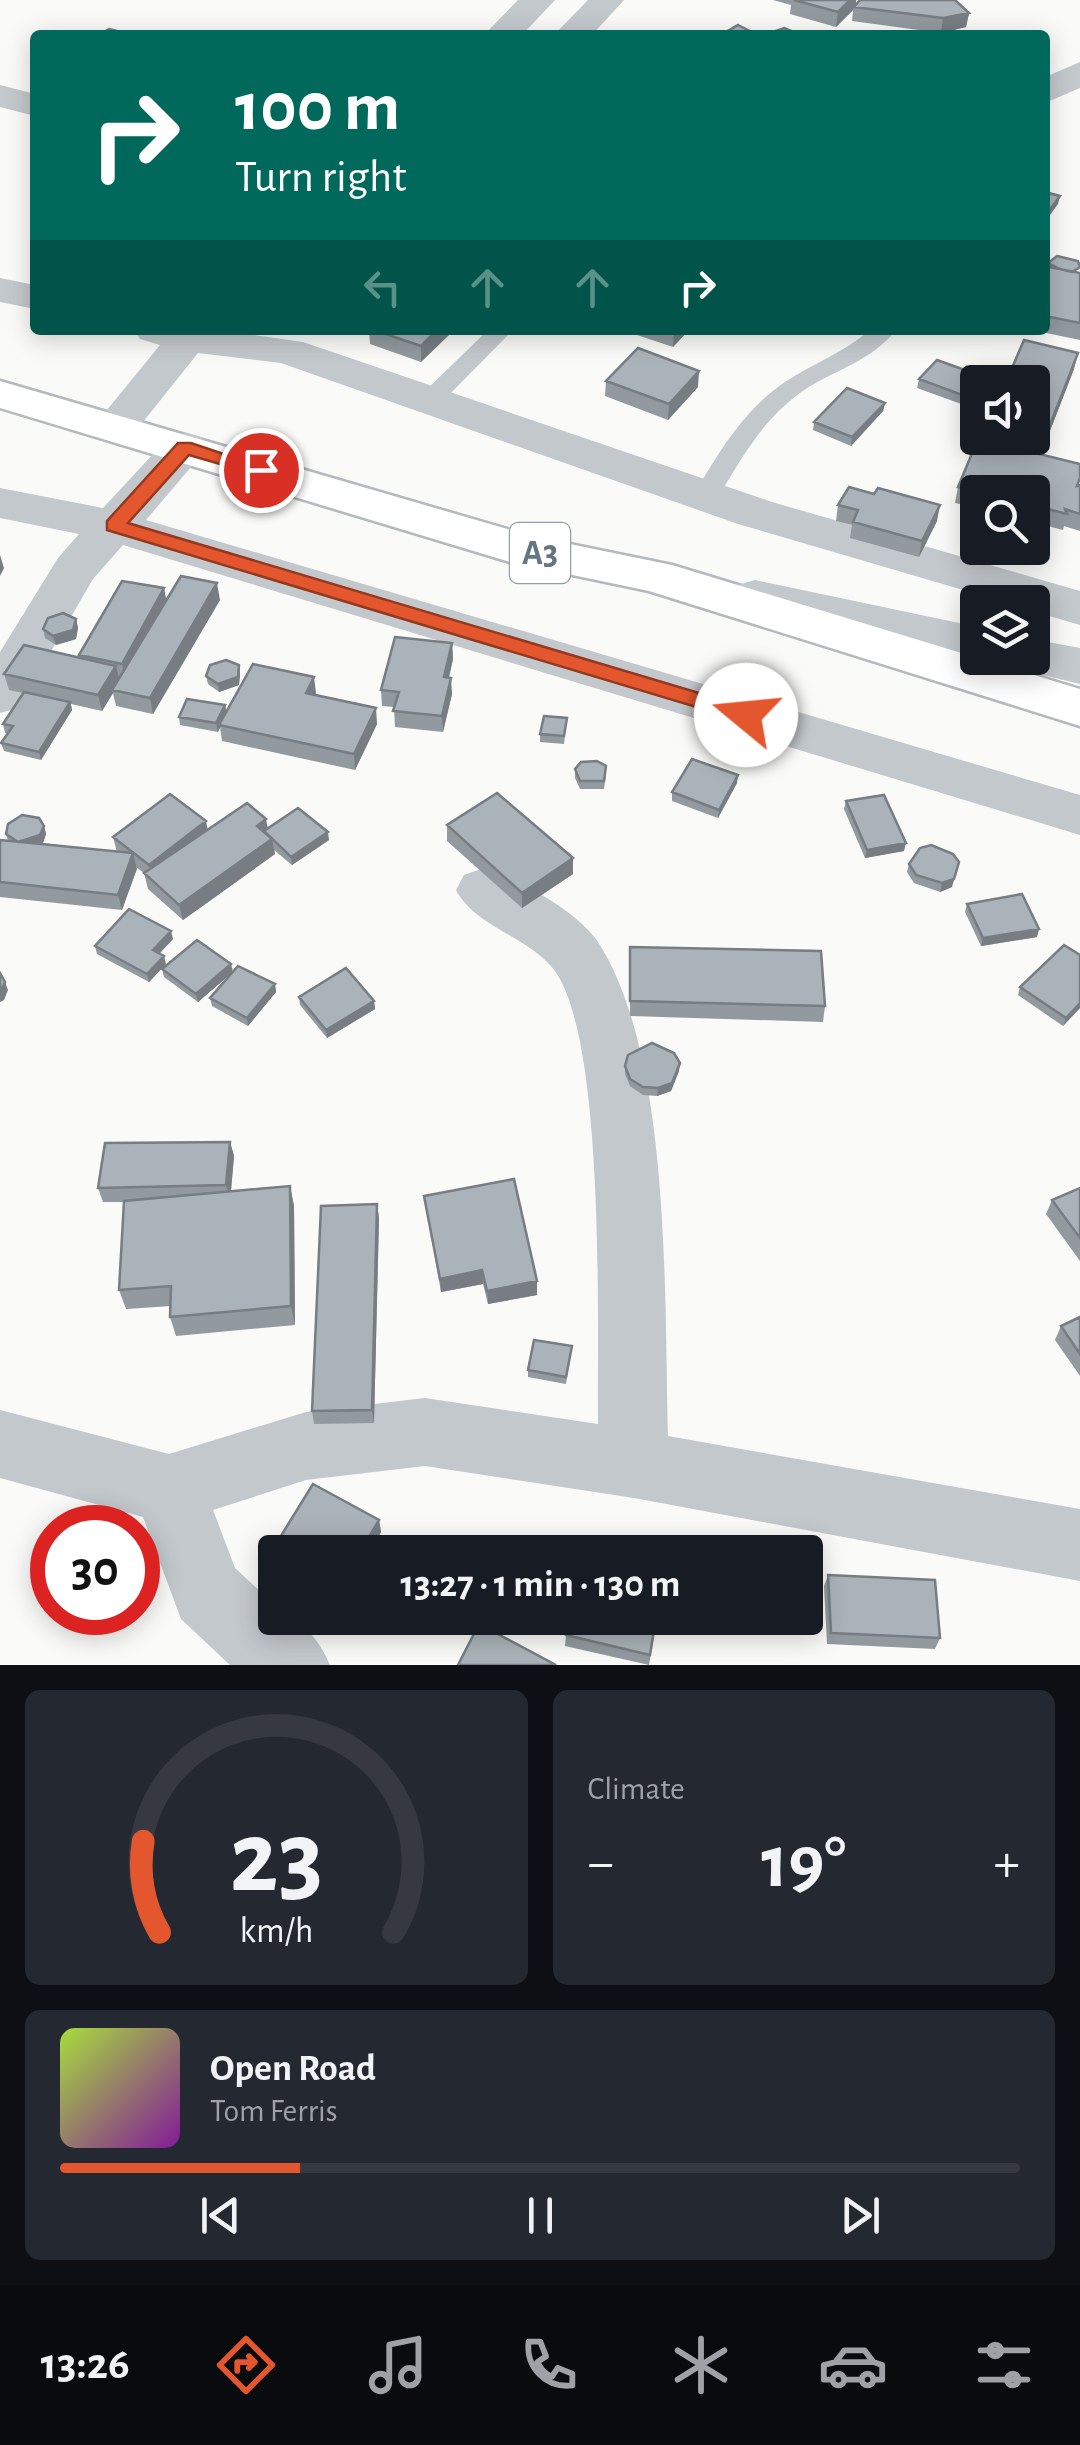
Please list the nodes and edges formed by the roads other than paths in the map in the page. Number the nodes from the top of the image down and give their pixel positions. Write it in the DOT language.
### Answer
graph roads {
  1 [pos="538,0"];
  2 [pos="607,0"];
  3 [pos="507,30"];
  4 [pos="577,30"];
  5 [pos="1080,72"];
  6 [pos="1050,89"];
  7 [pos="0,96"];
  8 [pos="30,104"];
  9 [pos="0,290"];
  10 [pos="30,295"];
  11 [pos="178,335"];
  12 [pos="213,335"];
  13 [pos="496,335"];
  14 [pos="878,335"];
  15 [pos="297,340"];
  16 [pos="0,394"];
  17 [pos="430,400"];
  18 [pos="115,427"];
  19 [pos="185,447"];
  20 [pos="706,496"];
  21 [pos="0,503"];
  22 [pos="114,526"];
  23 [pos="655,576"];
  24 [pos="1080,608"];
  25 [pos="960,640"];
  26 [pos="1050,660"];
  27 [pos="1080,666"];
  28 [pos="0,694"];
  29 [pos="1080,708"];
  30 [pos="1080,815"];
  31 [pos="484,890"];
  32 [pos="0,1444"];
  33 [pos="634,1464"];
  34 [pos="168,1489"];
  35 [pos="1080,1545"];
  36 [pos="292,1665"];
  1 -- 3 [label="street"];
  2 -- 4 [label="street"];
  5 -- 6 [label="street"];
  7 -- 8 [label="street"];
  9 -- 10 [label="street"];
  11 -- 18 [label="street"];
  12 -- 15 [label="street"];
  13 -- 17 [label="lane"];
  14 -- 20 [label="lane"];
  15 -- 17 [label="street"];
  16 -- 18 [label="highway, A3"];
  17 -- 20 [label="street"];
  18 -- 19 [label="highway, A3"];
  19 -- 22 [label="street"];
  19 -- 23 [label="highway, A3"];
  20 -- 24 [label="street"];
  21 -- 22 [label="street"];
  22 -- 28 [label="street"];
  22 -- 30 [label="street"];
  23 -- 25 [label="street"];
  23 -- 29 [label="highway, A3"];
  26 -- 27 [label="street"];
  31 -- 33 [label="street"];
  32 -- 34 [label="street"];
  33 -- 34 [label="street"];
  33 -- 35 [label="street"];
  34 -- 36 [label="street"];
}
